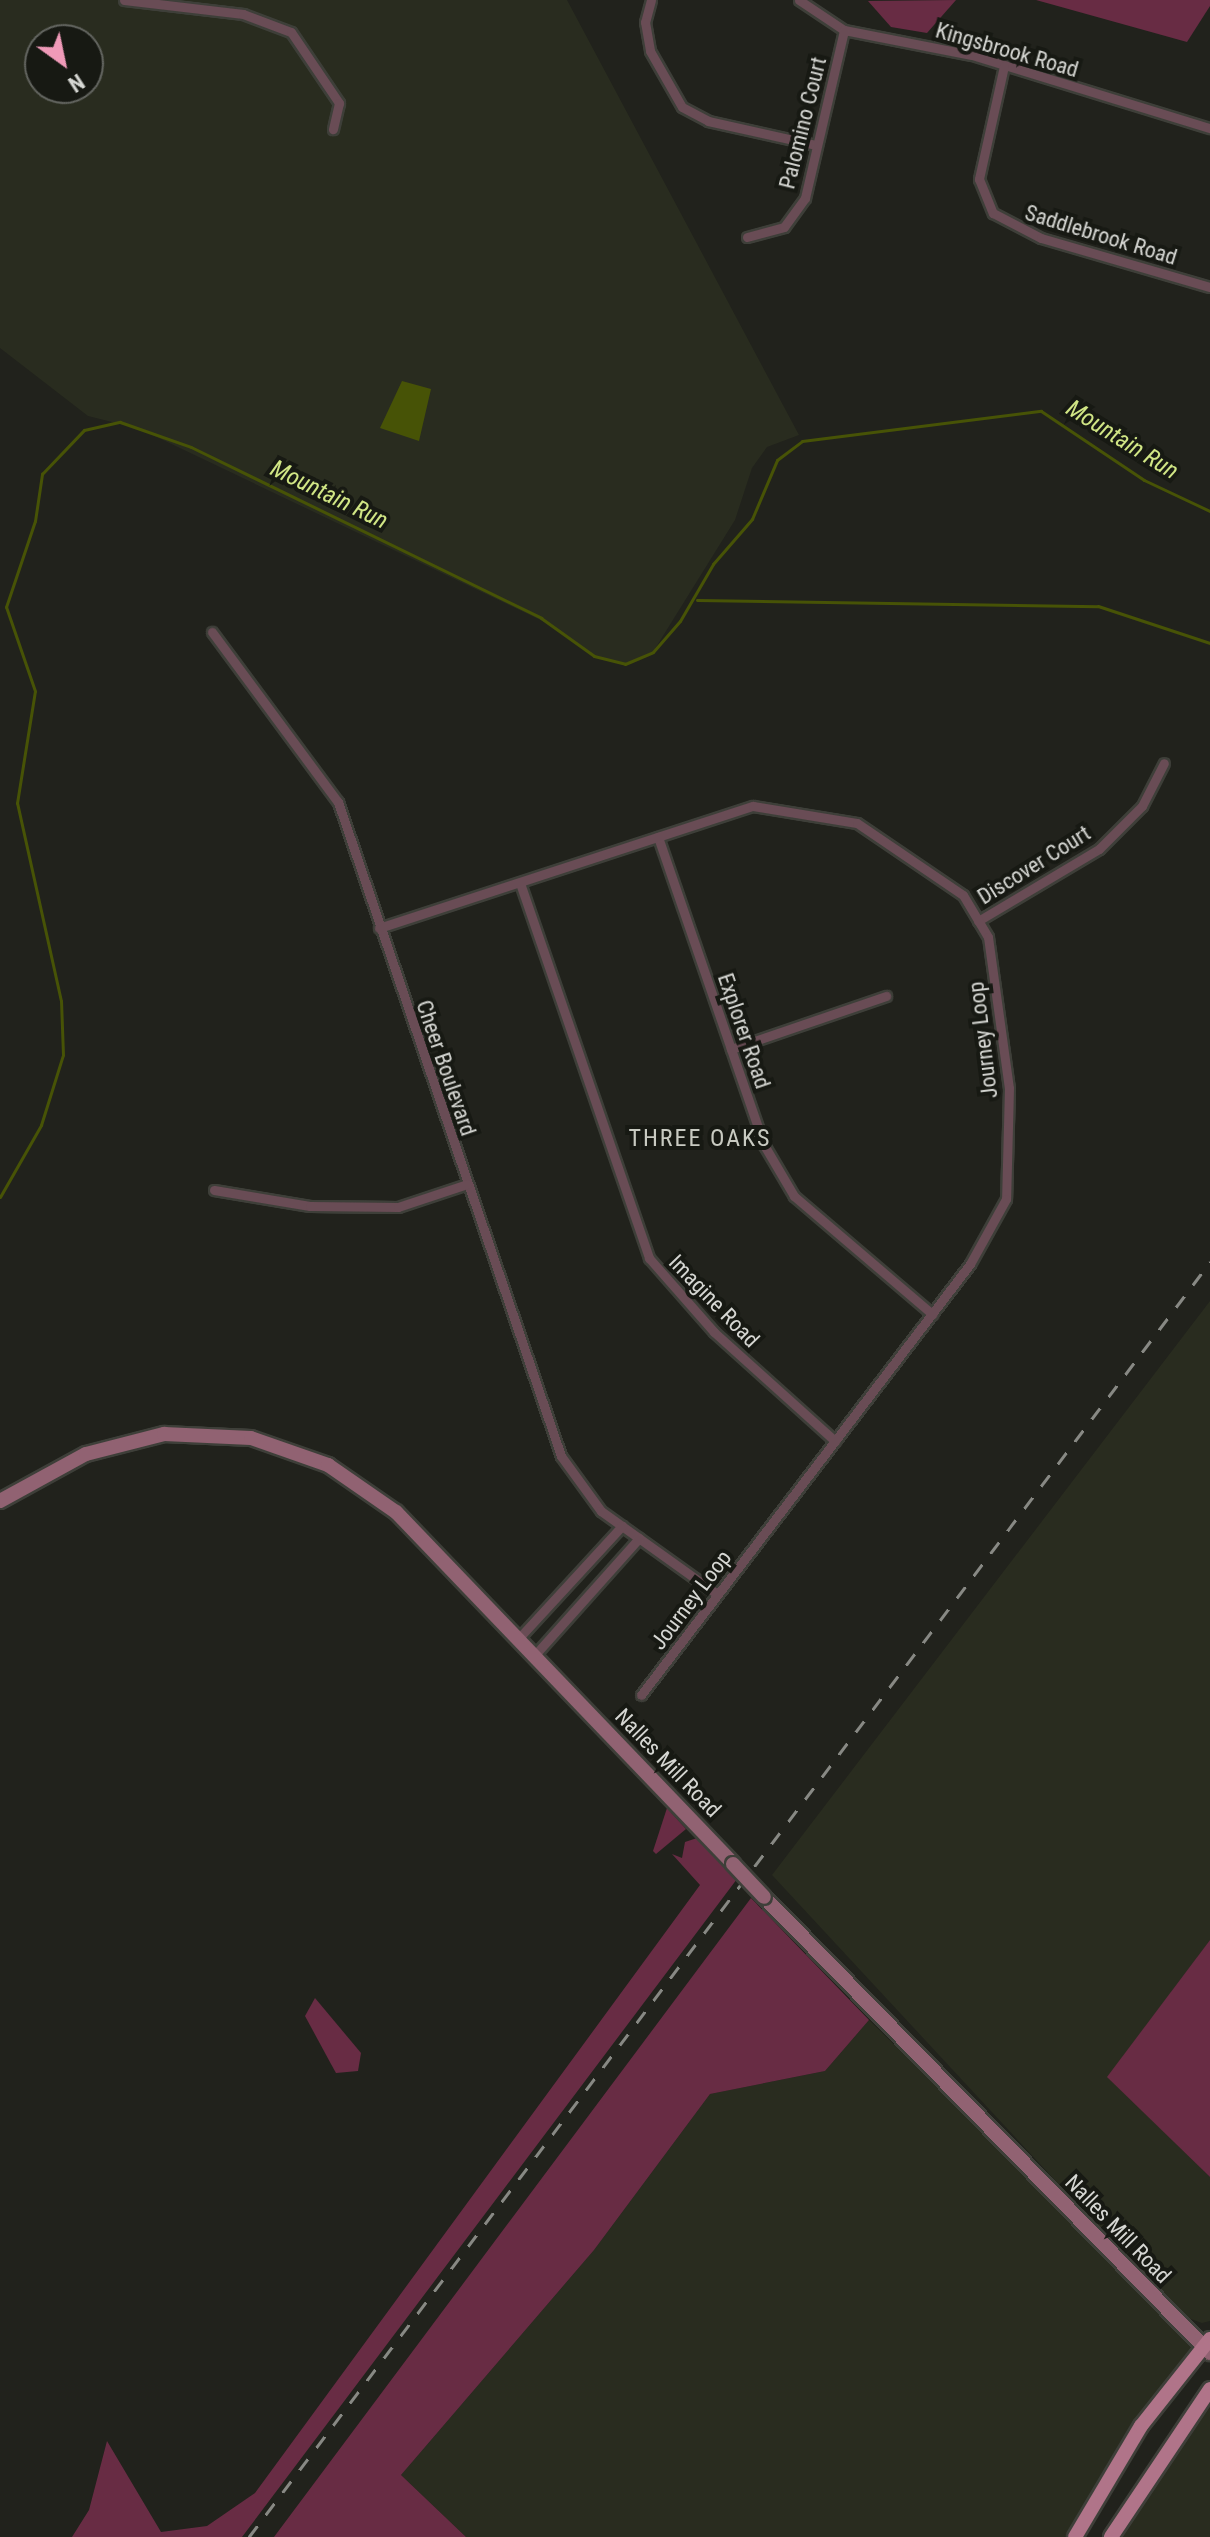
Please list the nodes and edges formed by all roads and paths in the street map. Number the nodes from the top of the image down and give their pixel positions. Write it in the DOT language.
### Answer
graph roads {
  1 [pos="124,0"];
  2 [pos="651,0"];
  3 [pos="799,0"];
  4 [pos="844,30"];
  5 [pos="1004,66"];
  6 [pos="1210,128"];
  7 [pos="333,129"];
  8 [pos="816,145"];
  9 [pos="747,237"];
  10 [pos="1210,287"];
  11 [pos="212,632"];
  12 [pos="1164,763"];
  13 [pos="658,837"];
  14 [pos="520,883"];
  15 [pos="978,921"];
  16 [pos="379,928"];
  17 [pos="886,996"];
  18 [pos="731,1049"];
  19 [pos="467,1184"];
  20 [pos="214,1190"];
  21 [pos="932,1314"];
  22 [pos="835,1441"];
  23 [pos="0,1501"];
  24 [pos="622,1526"];
  25 [pos="639,1538"];
  26 [pos="717,1594"];
  27 [pos="518,1639"];
  28 [pos="534,1656"];
  29 [pos="641,1695"];
  30 [pos="1208,2346"];
  31 [pos="1210,2389"];
  32 [pos="1075,2537"];
  33 [pos="1111,2537"];
  1 -- 7 [label="street"];
  2 -- 8 [label="street"];
  3 -- 4 [label="street, Kingsbrook Road"];
  4 -- 5 [label="street, Kingsbrook Road"];
  4 -- 8 [label="street, Palomino Court"];
  5 -- 6 [label="street, Kingsbrook Road"];
  5 -- 10 [label="street, Saddlebrook Road"];
  8 -- 9 [label="street, Palomino Court"];
  11 -- 16 [label="street, Cheer Boulevard"];
  12 -- 15 [label="street, Discover Court"];
  13 -- 14 [label="street, Journey Loop"];
  13 -- 15 [label="street, Journey Loop"];
  13 -- 18 [label="street, Explorer Road"];
  14 -- 16 [label="street, Journey Loop"];
  14 -- 22 [label="street, Imagine Road"];
  15 -- 21 [label="street, Journey Loop"];
  16 -- 19 [label="street, Cheer Boulevard"];
  17 -- 18 [label="street"];
  18 -- 21 [label="street, Explorer Road"];
  19 -- 20 [label="street"];
  19 -- 24 [label="street, Cheer Boulevard"];
  21 -- 22 [label="street, Journey Loop"];
  22 -- 26 [label="street, Journey Loop"];
  23 -- 27 [label="street, Nalles Mill Road"];
  24 -- 25 [label="street, Cheer Boulevard"];
  24 -- 27 [label="street"];
  25 -- 26 [label="street, Cheer Boulevard"];
  25 -- 28 [label="street"];
  26 -- 29 [label="street, Journey Loop"];
  27 -- 28 [label="street, Nalles Mill Road"];
  28 -- 30 [label="street, Nalles Mill Road, bridge"];
  30 -- 32 [label="main road"];
  31 -- 33 [label="main road"];
}
